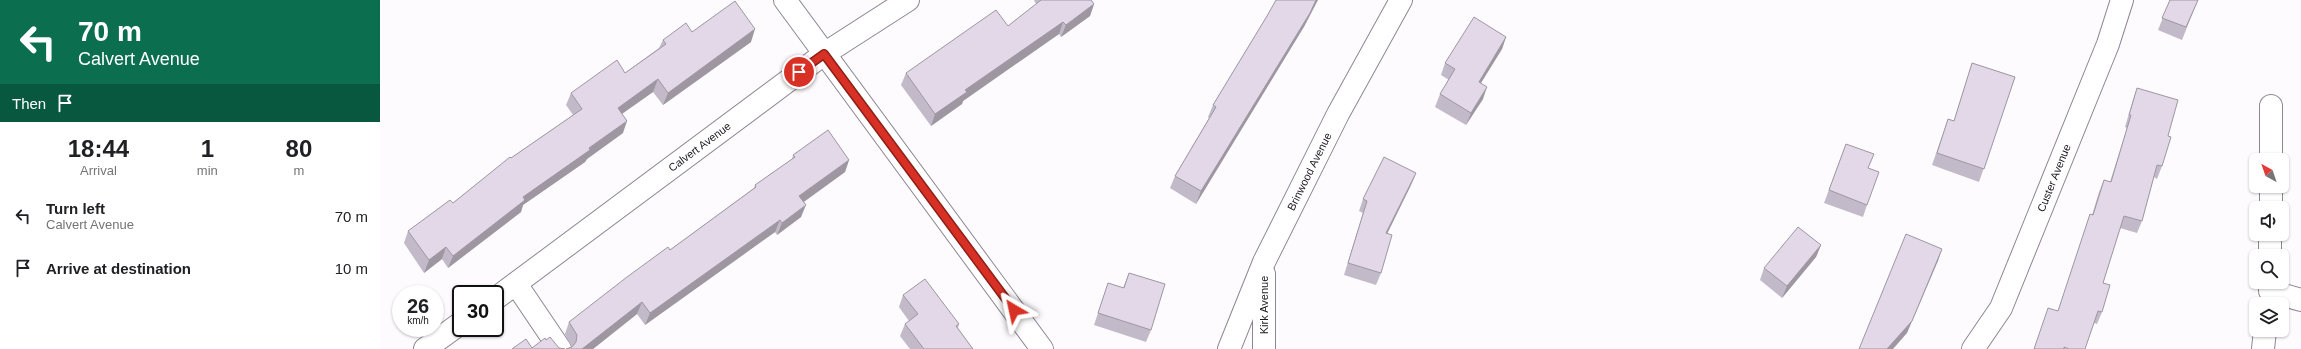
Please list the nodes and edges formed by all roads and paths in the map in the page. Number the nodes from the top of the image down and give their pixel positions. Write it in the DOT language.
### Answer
graph roads {
  1 [pos="785,0"];
  2 [pos="908,0"];
  3 [pos="1401,0"];
  4 [pos="2122,0"];
  5 [pos="824,54"];
  6 [pos="2271,106"];
  7 [pos="2271,153"];
  8 [pos="1264,262"];
  9 [pos="516,284"];
  10 [pos="2269,292"];
  11 [pos="504,293"];
  12 [pos="2301,300"];
  13 [pos="452,330"];
  14 [pos="2264,337"];
  15 [pos="425,349"];
  16 [pos="560,349"];
  17 [pos="1042,349"];
  18 [pos="1229,349"];
  19 [pos="1264,349"];
  20 [pos="1973,349"];
  21 [pos="2263,349"];
  1 -- 5 [label="street"];
  2 -- 5 [label="street, Calvert Avenue"];
  3 -- 8 [label="street, Brinwood Avenue"];
  4 -- 20 [label="street, Custer Avenue"];
  5 -- 9 [label="street, Calvert Avenue"];
  5 -- 17 [label="street"];
  6 -- 7 [label="street"];
  8 -- 18 [label="street, Brinwood Avenue"];
  8 -- 19 [label="street, Kirk Avenue"];
  9 -- 11 [label="street, Calvert Avenue"];
  9 -- 16 [label="street"];
  10 -- 12 [label="street"];
  13 -- 15 [label="street"];
  14 -- 21 [label="street"];
}
